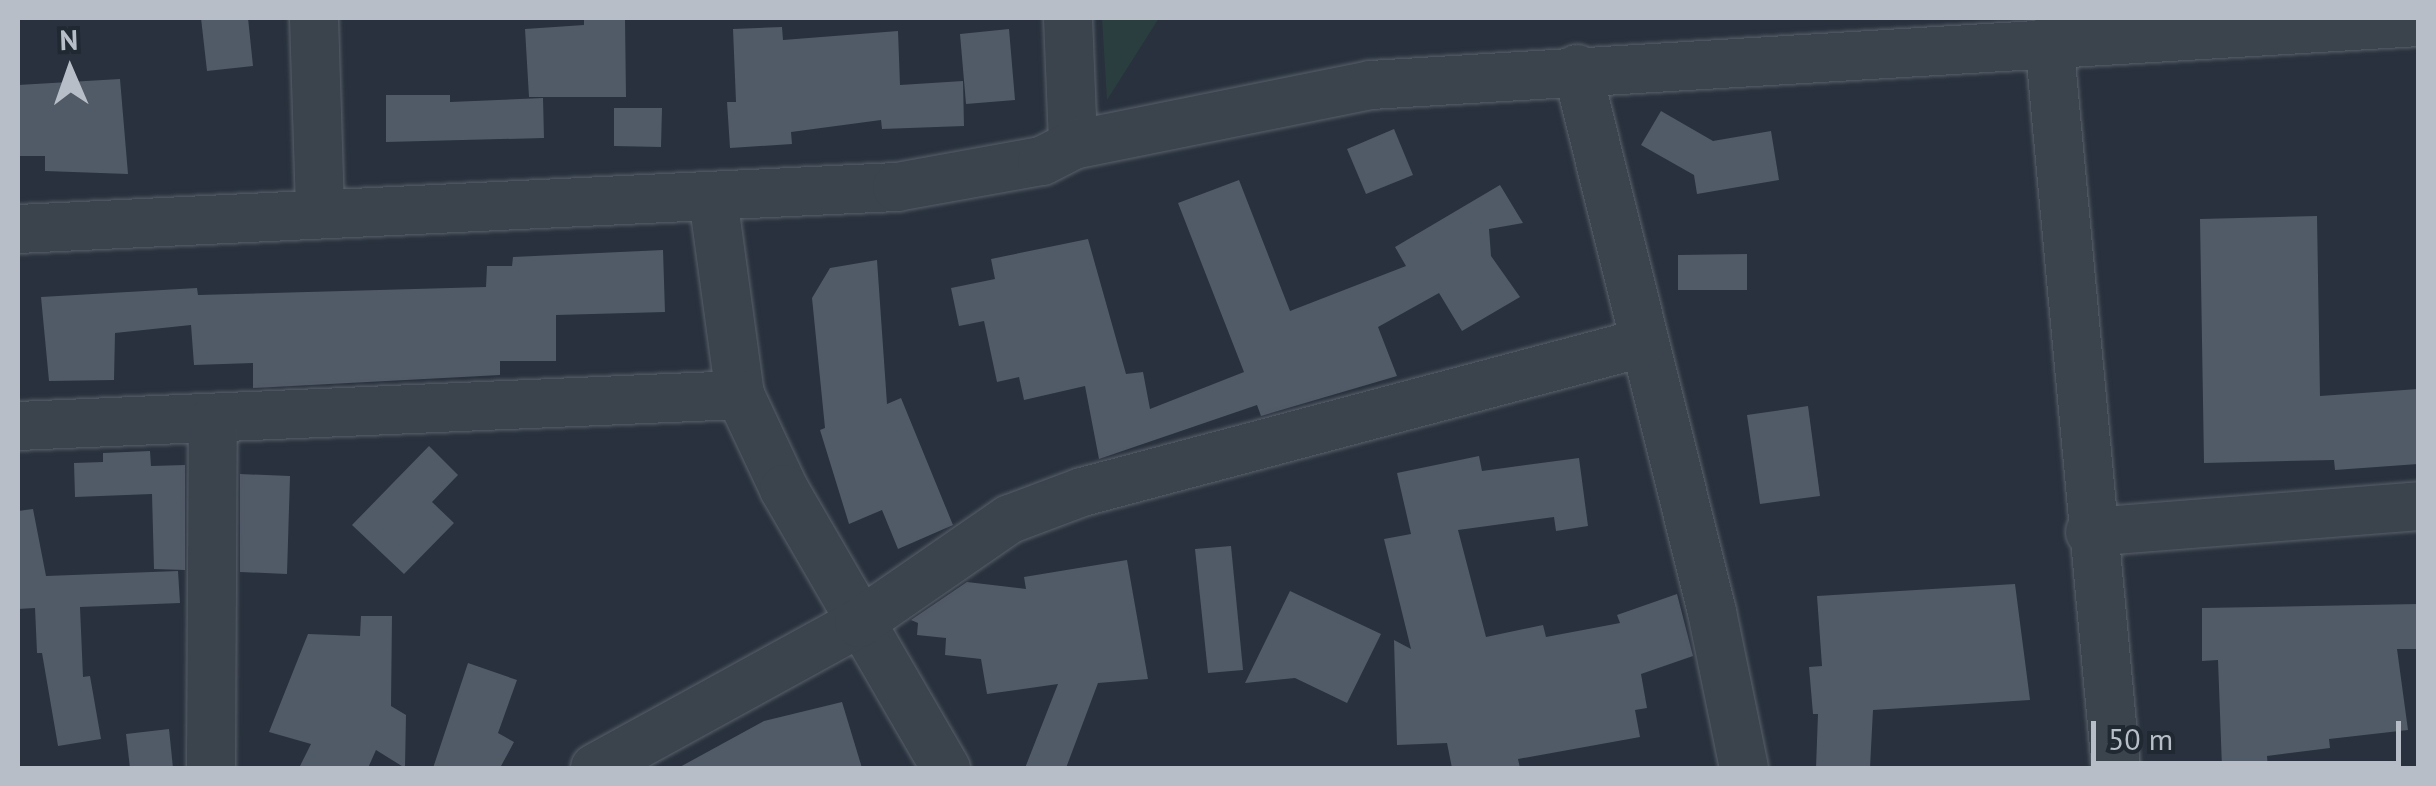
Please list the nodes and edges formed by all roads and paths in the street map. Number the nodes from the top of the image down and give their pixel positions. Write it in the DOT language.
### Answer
graph roads {
  1 [pos="314,18"];
  2 [pos="1068,18"];
  3 [pos="2284,22"];
  4 [pos="2418,22"];
  5 [pos="2049,40"];
  6 [pos="1577,68"];
  7 [pos="1073,145"];
  8 [pos="713,198"];
  9 [pos="320,214"];
  10 [pos="18,228"];
  11 [pos="1642,342"];
  12 [pos="740,395"];
  13 [pos="213,421"];
  14 [pos="18,426"];
  15 [pos="2418,506"];
  16 [pos="2090,532"];
  17 [pos="859,623"];
  18 [pos="211,768"];
  19 [pos="595,768"];
  20 [pos="946,768"];
  21 [pos="1744,768"];
  22 [pos="2116,768"];
  1 -- 9 [label="street"];
  2 -- 7 [label="street"];
  3 -- 4 [label="street"];
  3 -- 5 [label="street"];
  5 -- 6 [label="street"];
  5 -- 16 [label="street"];
  6 -- 7 [label="street"];
  6 -- 11 [label="street"];
  7 -- 8 [label="street"];
  8 -- 9 [label="street"];
  8 -- 12 [label="street"];
  9 -- 10 [label="street"];
  11 -- 17 [label="street"];
  11 -- 21 [label="street"];
  12 -- 13 [label="street"];
  12 -- 17 [label="street"];
  13 -- 14 [label="street"];
  13 -- 18 [label="street"];
  15 -- 16 [label="street"];
  16 -- 22 [label="street"];
  17 -- 19 [label="street"];
  17 -- 20 [label="street"];
}
